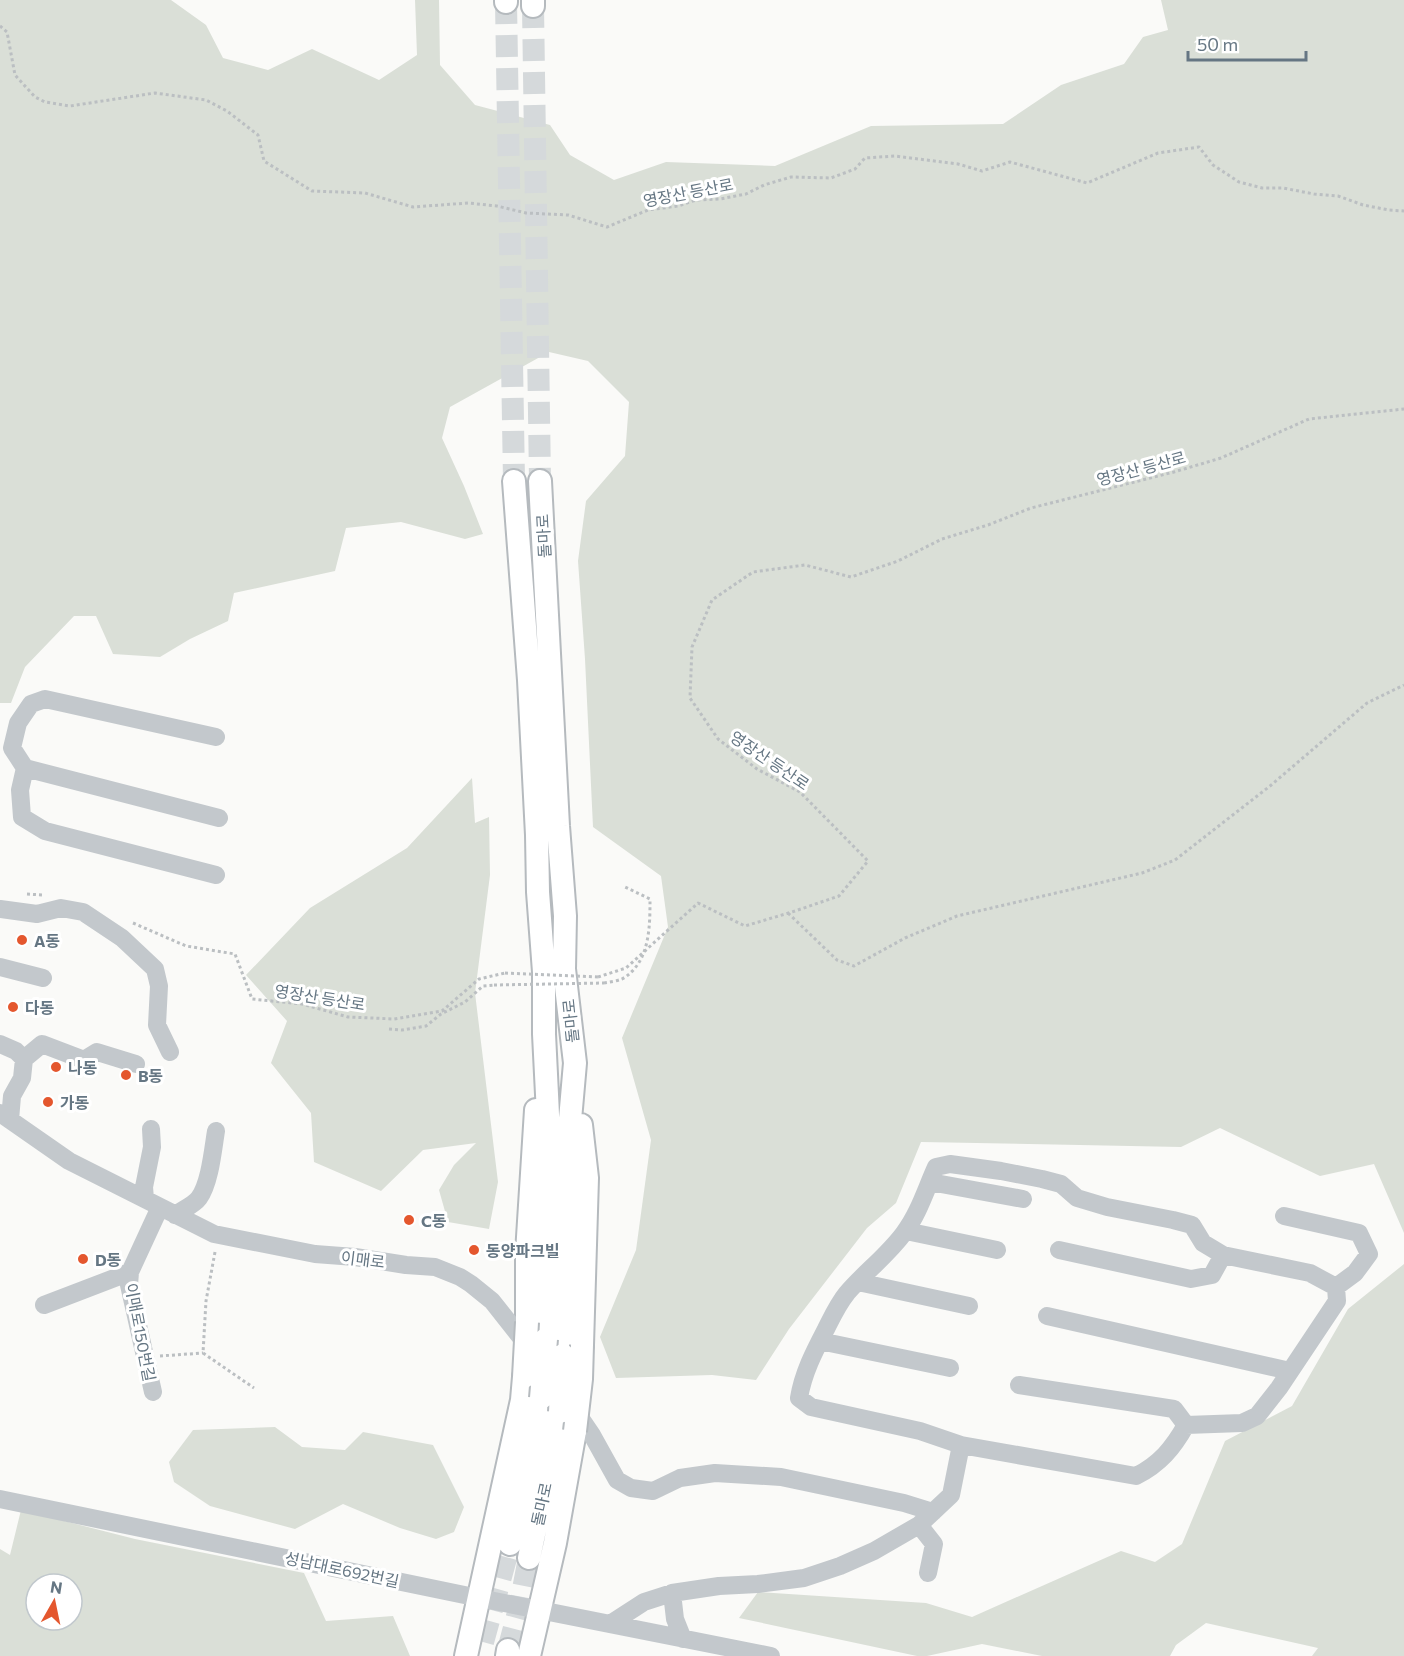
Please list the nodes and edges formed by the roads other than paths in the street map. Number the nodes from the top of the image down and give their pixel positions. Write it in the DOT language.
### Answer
graph roads {
  1 [pos="514,481"];
  2 [pos="540,481"];
  3 [pos="216,737"];
  4 [pos="6,747"];
  5 [pos="25,768"];
  6 [pos="219,818"];
  7 [pos="216,875"];
  8 [pos="0,909"];
  9 [pos="0,967"];
  10 [pos="43,978"];
  11 [pos="544,1034"];
  12 [pos="0,1044"];
  13 [pos="170,1052"];
  14 [pos="24,1059"];
  15 [pos="136,1064"];
  16 [pos="5,1117"];
  17 [pos="151,1129"];
  18 [pos="216,1131"];
  19 [pos="930,1182"];
  20 [pos="1023,1198"];
  21 [pos="160,1207"];
  22 [pos="1284,1216"];
  23 [pos="906,1231"];
  24 [pos="998,1250"];
  25 [pos="1059,1250"];
  26 [pos="1223,1255"];
  27 [pos="130,1272"];
  28 [pos="858,1282"];
  29 [pos="1336,1287"];
  30 [pos="44,1305"];
  31 [pos="969,1306"];
  32 [pos="1047,1316"];
  33 [pos="820,1341"];
  34 [pos="573,1350"];
  35 [pos="950,1368"];
  36 [pos="1290,1371"];
  37 [pos="1019,1385"];
  38 [pos="153,1392"];
  39 [pos="1186,1425"];
  40 [pos="961,1445"];
  41 [pos="0,1499"];
  42 [pos="933,1512"];
  43 [pos="919,1525"];
  44 [pos="510,1544"];
  45 [pos="529,1558"];
  46 [pos="928,1573"];
  47 [pos="672,1593"];
  48 [pos="479,1598"];
  49 [pos="540,1610"];
  50 [pos="610,1624"];
  51 [pos="683,1639"];
  52 [pos="477,1651"];
  53 [pos="515,1654"];
  54 [pos="771,1656"];
  1 -- 11 [label="main road, 돌마로"];
  2 -- 34 [label="main road, 돌마로"];
  3 -- 4 [label="street"];
  4 -- 5 [label="street"];
  5 -- 6 [label="street"];
  5 -- 7 [label="street"];
  8 -- 13 [label="street"];
  9 -- 10 [label="street"];
  11 -- 44 [label="main road, 돌마로, bridge"];
  11 -- 48 [label="main road, bridge"];
  12 -- 14 [label="street"];
  14 -- 15 [label="street"];
  14 -- 16 [label="street"];
  16 -- 21 [label="street, 이매로"];
  17 -- 21 [label="street"];
  18 -- 21 [label="street"];
  19 -- 20 [label="street"];
  19 -- 23 [label="street"];
  19 -- 26 [label="street"];
  21 -- 27 [label="street, 이매로150번길"];
  21 -- 42 [label="street, 이매로"];
  22 -- 29 [label="street"];
  23 -- 24 [label="street"];
  23 -- 28 [label="street"];
  25 -- 26 [label="street"];
  26 -- 29 [label="street"];
  27 -- 30 [label="street"];
  27 -- 38 [label="street, 이매로150번길"];
  28 -- 31 [label="street"];
  28 -- 33 [label="street"];
  29 -- 36 [label="street"];
  32 -- 36 [label="street"];
  33 -- 35 [label="street"];
  33 -- 40 [label="street"];
  34 -- 45 [label="main road, 돌마로, bridge"];
  34 -- 49 [label="main road, bridge"];
  36 -- 39 [label="street"];
  37 -- 39 [label="street"];
  39 -- 40 [label="street"];
  40 -- 42 [label="street"];
  41 -- 48 [label="street, 성남대로692번길"];
  42 -- 43 [label="street"];
  43 -- 46 [label="street"];
  43 -- 47 [label="street"];
  47 -- 50 [label="street"];
  47 -- 51 [label="street"];
  48 -- 49 [label="street, 성남대로692번길"];
  48 -- 52 [label="main road"];
  49 -- 50 [label="street, 성남대로692번길"];
  49 -- 53 [label="main road"];
  50 -- 51 [label="street, 성남대로692번길"];
  51 -- 54 [label="street, 성남대로692번길"];
}
